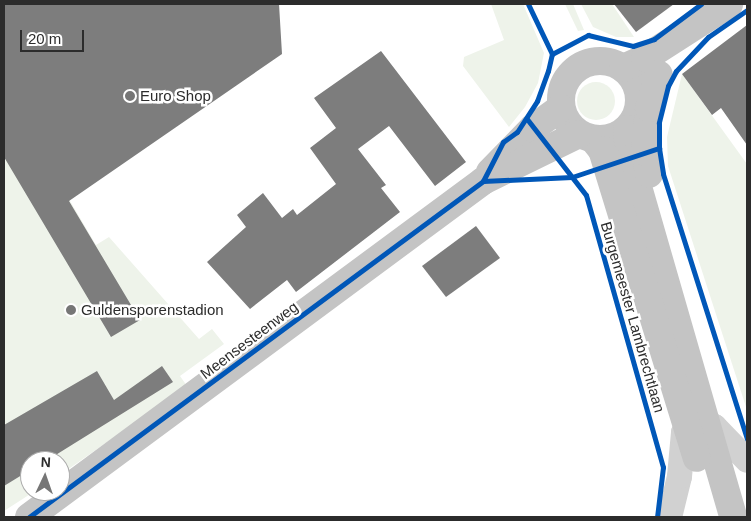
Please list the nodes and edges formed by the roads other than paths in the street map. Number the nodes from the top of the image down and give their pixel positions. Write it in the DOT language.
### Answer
graph roads {
  1 [pos="720,11"];
  2 [pos="623,68"];
  3 [pos="659,74"];
  4 [pos="639,100"];
  5 [pos="561,108"];
  6 [pos="627,128"];
  7 [pos="586,136"];
  8 [pos="483,181"];
  9 [pos="656,245"];
  10 [pos="696,426"];
  11 [pos="747,460"];
  12 [pos="29,517"];
  13 [pos="669,517"];
  14 [pos="715,517"];
  15 [pos="733,517"];
  1 -- 2 [label="main road"];
  1 -- 3 [label="main road"];
  2 -- 4 [label="main road"];
  2 -- 5 [label="main road"];
  3 -- 4 [label="main road"];
  3 -- 9 [label="main road"];
  4 -- 6 [label="main road"];
  5 -- 7 [label="main road"];
  5 -- 8 [label="main road, Meensesteenweg"];
  6 -- 7 [label="main road"];
  6 -- 9 [label="main road, Burgemeester Lambrechtlaan"];
  7 -- 8 [label="main road, Meensesteenweg"];
  7 -- 10 [label="main road, Burgemeester Lambrechtlaan"];
  8 -- 12 [label="main road, Meensesteenweg"];
  9 -- 10 [label="main road, Burgemeester Lambrechtlaan"];
  10 -- 11 [label="street"];
  10 -- 13 [label="street"];
  10 -- 14 [label="main road, Burgemeester Lambrechtlaan"];
  10 -- 15 [label="main road, Burgemeester Lambrechtlaan"];
}
